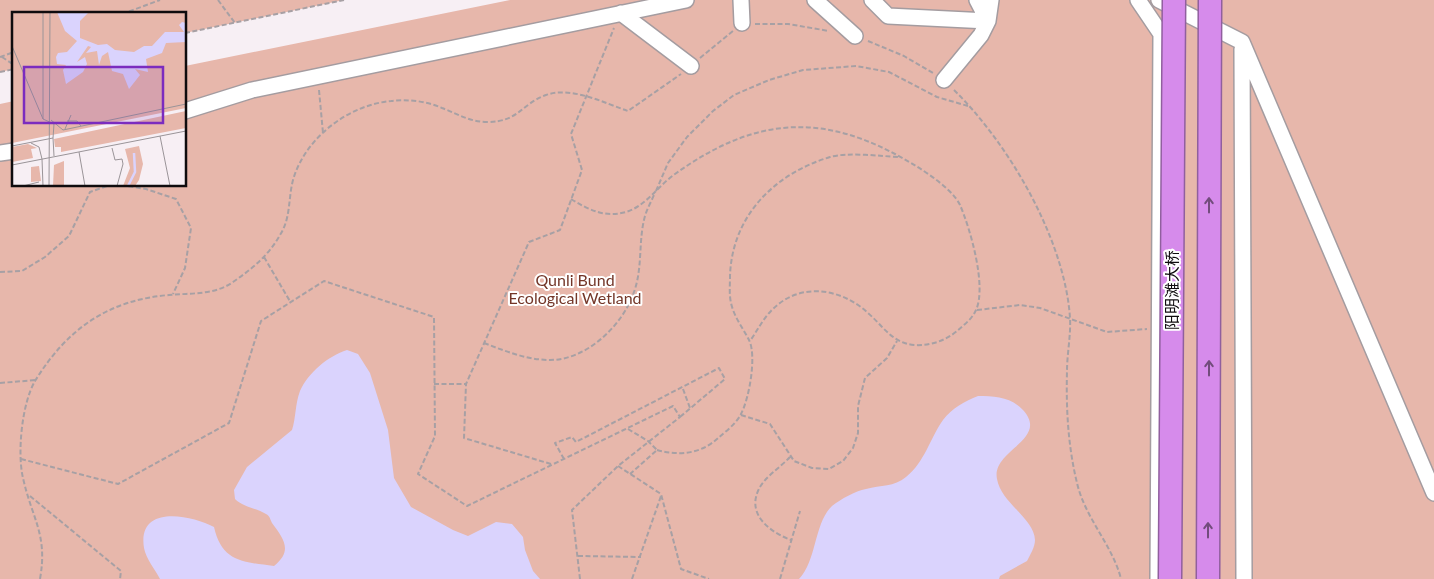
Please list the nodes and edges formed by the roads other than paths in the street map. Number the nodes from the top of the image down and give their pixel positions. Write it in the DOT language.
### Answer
graph roads {
  1 [pos="686,0"];
  2 [pos="741,0"];
  3 [pos="815,0"];
  4 [pos="872,0"];
  5 [pos="977,0"];
  6 [pos="991,0"];
  7 [pos="1138,0"];
  8 [pos="1159,0"];
  9 [pos="1174,0"];
  10 [pos="1210,0"];
  11 [pos="621,13"];
  12 [pos="988,22"];
  13 [pos="742,23"];
  14 [pos="855,36"];
  15 [pos="1242,42"];
  16 [pos="691,66"];
  17 [pos="944,80"];
  18 [pos="186,112"];
  19 [pos="1434,493"];
  20 [pos="1158,579"];
  21 [pos="1170,579"];
  22 [pos="1208,579"];
  23 [pos="1244,579"];
  1 -- 11 [label="lane"];
  2 -- 13 [label="lane"];
  3 -- 14 [label="lane"];
  4 -- 12 [label="lane"];
  5 -- 12 [label="lane"];
  6 -- 12 [label="lane"];
  7 -- 20 [label="lane"];
  8 -- 15 [label="lane"];
  9 -- 21 [label="highway, 阳明滩大桥, bridge"];
  22 -- 10 [label="highway, one-way, bridge"];
  11 -- 16 [label="lane"];
  11 -- 18 [label="lane"];
  12 -- 17 [label="lane"];
  15 -- 19 [label="lane"];
  15 -- 23 [label="lane"];
}
